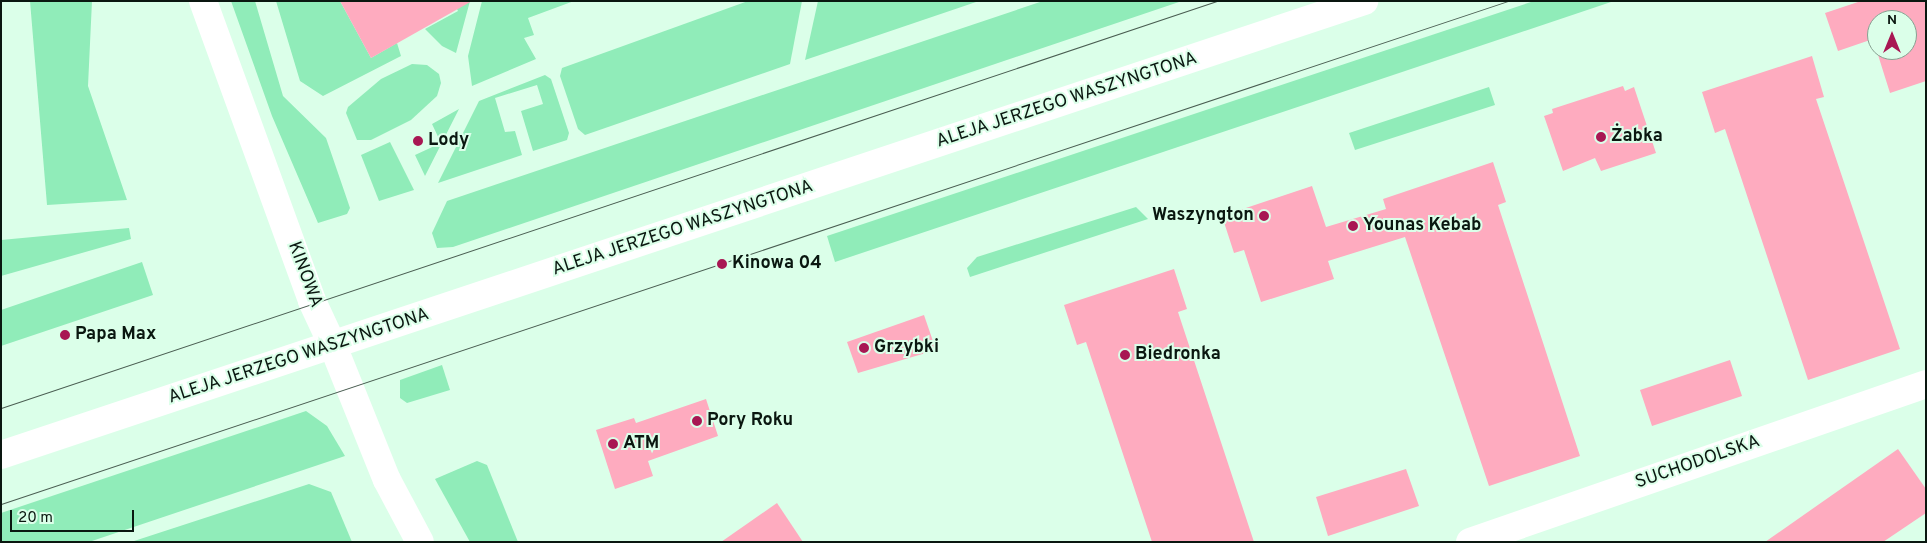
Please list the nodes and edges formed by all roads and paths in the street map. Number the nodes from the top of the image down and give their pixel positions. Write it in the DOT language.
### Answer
graph roads {
  1 [pos="203,1"];
  2 [pos="1364,1"];
  3 [pos="334,346"];
  4 [pos="1926,384"];
  5 [pos="1,455"];
  6 [pos="420,542"];
  7 [pos="1470,542"];
  1 -- 3 [label="main road, KINOWA"];
  2 -- 3 [label="main road, ALEJA JERZEGO WASZYNGTONA"];
  3 -- 5 [label="main road, ALEJA JERZEGO WASZYNGTONA"];
  3 -- 6 [label="main road, KINOWA"];
  4 -- 7 [label="main road, SUCHODOLSKA"];
}
